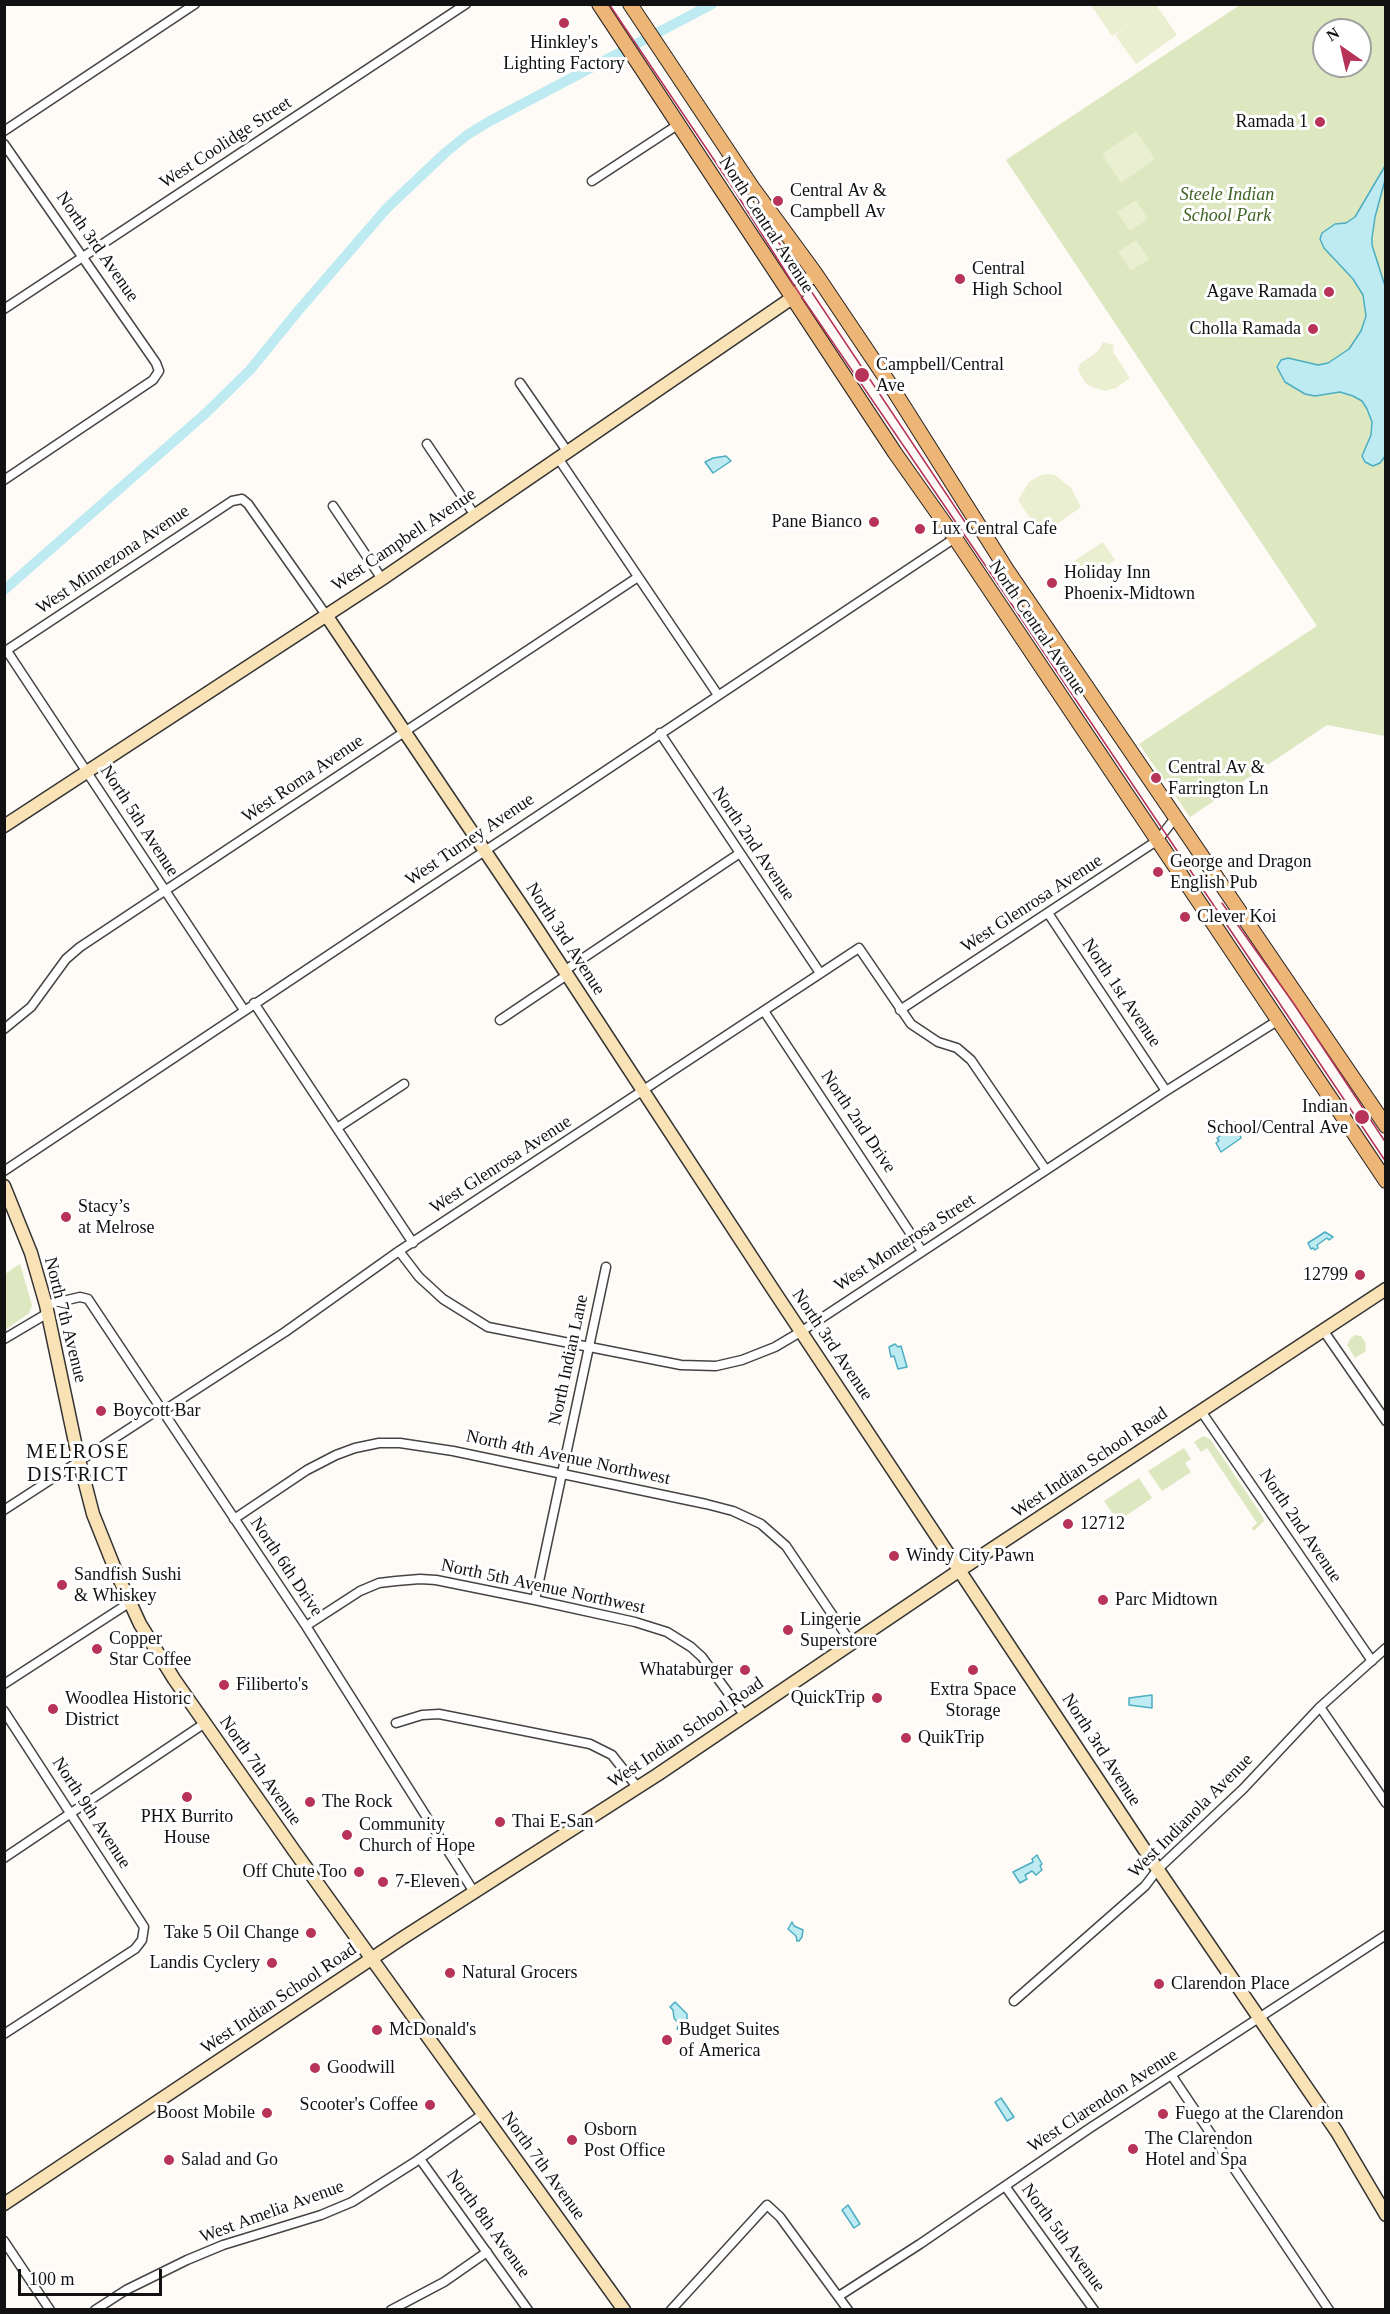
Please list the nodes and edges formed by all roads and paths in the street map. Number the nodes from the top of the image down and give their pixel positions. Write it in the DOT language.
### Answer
graph roads {
  1 [pos="195,4"];
  2 [pos="466,4"];
  3 [pos="599,4"];
  4 [pos="630,4"];
  5 [pos="679,124"];
  6 [pos="4,131"];
  7 [pos="4,144"];
  8 [pos="592,182"];
  9 [pos="83,258"];
  10 [pos="816,273"];
  11 [pos="792,298"];
  12 [pos="4,309"];
  13 [pos="520,383"];
  14 [pos="427,444"];
  15 [pos="563,455"];
  16 [pos="4,480"];
  17 [pos="242,499"];
  18 [pos="333,506"];
  19 [pos="474,514"];
  20 [pos="955,538"];
  21 [pos="638,577"];
  22 [pos="382,579"];
  23 [pos="327,615"];
  24 [pos="6,652"];
  25 [pos="718,695"];
  26 [pos="405,731"];
  27 [pos="660,733"];
  28 [pos="86,771"];
  29 [pos="1175,818"];
  30 [pos="4,826"];
  31 [pos="1158,840"];
  32 [pos="484,850"];
  33 [pos="740,854"];
  34 [pos="164,890"];
  35 [pos="1048,913"];
  36 [pos="566,973"];
  37 [pos="820,974"];
  38 [pos="254,1004"];
  39 [pos="244,1010"];
  40 [pos="900,1010"];
  41 [pos="764,1011"];
  42 [pos="500,1020"];
  43 [pos="1277,1021"];
  44 [pos="4,1029"];
  45 [pos="404,1084"];
  46 [pos="1166,1090"];
  47 [pos="643,1092"];
  48 [pos="1386,1126"];
  49 [pos="337,1128"];
  50 [pos="1046,1170"];
  51 [pos="4,1171"];
  52 [pos="1386,1181"];
  53 [pos="4,1186"];
  54 [pos="413,1243"];
  55 [pos="399,1251"];
  56 [pos="922,1251"];
  57 [pos="606,1267"];
  58 [pos="1386,1289"];
  59 [pos="47,1309"];
  60 [pos="1323,1330"];
  61 [pos="802,1331"];
  62 [pos="4,1339"];
  63 [pos="588,1346"];
  64 [pos="162,1410"];
  65 [pos="1201,1411"];
  66 [pos="1386,1421"];
  67 [pos="79,1461"];
  68 [pos="562,1475"];
  69 [pos="4,1510"];
  70 [pos="234,1519"];
  71 [pos="960,1570"];
  72 [pos="535,1600"];
  73 [pos="129,1603"];
  74 [pos="306,1626"];
  75 [pos="852,1644"];
  76 [pos="1386,1648"];
  77 [pos="1372,1661"];
  78 [pos="4,1684"];
  79 [pos="1320,1707"];
  80 [pos="4,1711"];
  81 [pos="745,1716"];
  82 [pos="205,1723"];
  83 [pos="396,1723"];
  84 [pos="638,1788"];
  85 [pos="1386,1803"];
  86 [pos="71,1813"];
  87 [pos="4,1858"];
  88 [pos="1158,1869"];
  89 [pos="474,1892"];
  90 [pos="1386,1935"];
  91 [pos="372,1959"];
  92 [pos="1014,2001"];
  93 [pos="1260,2019"];
  94 [pos="4,2034"];
  95 [pos="1172,2076"];
  96 [pos="483,2114"];
  97 [pos="420,2159"];
  98 [pos="1005,2186"];
  99 [pos="4,2204"];
  100 [pos="1386,2215"];
  101 [pos="4,2241"];
  102 [pos="487,2252"];
  103 [pos="839,2296"];
  104 [pos="50,2310"];
  105 [pos="95,2310"];
  106 [pos="391,2310"];
  107 [pos="528,2310"];
  108 [pos="624,2310"];
  109 [pos="671,2310"];
  110 [pos="848,2310"];
  111 [pos="1094,2310"];
  112 [pos="1329,2310"];
  1 -- 6 [label="street"];
  2 -- 9 [label="street, West Coolidge Street"];
  3 -- 5 [label="main road, North Central Avenue"];
  4 -- 10 [label="main road, North Central Avenue"];
  5 -- 8 [label="street"];
  5 -- 11 [label="main road, North Central Avenue"];
  7 -- 9 [label="street, North 3rd Avenue"];
  9 -- 12 [label="street, West Coolidge Street"];
  9 -- 16 [label="street, North 3rd Avenue"];
  10 -- 11 [label="main road, West Campbell Avenue"];
  10 -- 29 [label="main road, North Central Avenue"];
  11 -- 15 [label="main road, West Campbell Avenue"];
  11 -- 20 [label="main road, North Central Avenue"];
  13 -- 15 [label="street"];
  14 -- 19 [label="street"];
  15 -- 19 [label="main road, West Campbell Avenue"];
  15 -- 21 [label="street"];
  17 -- 23 [label="street, North 3rd Avenue"];
  17 -- 24 [label="street, West Minnezona Avenue"];
  18 -- 22 [label="street"];
  19 -- 22 [label="main road, West Campbell Avenue"];
  20 -- 25 [label="street, West Turney Avenue"];
  20 -- 31 [label="main road, North Central Avenue"];
  21 -- 25 [label="street"];
  21 -- 26 [label="street, West Roma Avenue"];
  22 -- 23 [label="main road, West Campbell Avenue"];
  23 -- 26 [label="main road, North 3rd Avenue"];
  23 -- 28 [label="main road, West Campbell Avenue"];
  24 -- 28 [label="street, North 5th Avenue"];
  25 -- 27 [label="street, West Turney Avenue"];
  26 -- 32 [label="main road, North 3rd Avenue"];
  26 -- 34 [label="street, West Roma Avenue"];
  27 -- 32 [label="street, West Turney Avenue"];
  27 -- 33 [label="street, North 2nd Avenue"];
  28 -- 30 [label="main road, West Campbell Avenue"];
  28 -- 34 [label="street, North 5th Avenue"];
  29 -- 31 [label="street, West Glenrosa Avenue"];
  29 -- 48 [label="main road, North Central Avenue"];
  31 -- 35 [label="street, West Glenrosa Avenue"];
  31 -- 43 [label="main road, North Central Avenue"];
  32 -- 36 [label="main road, North 3rd Avenue"];
  32 -- 38 [label="street, West Turney Avenue"];
  33 -- 36 [label="street"];
  33 -- 37 [label="street, North 2nd Avenue"];
  34 -- 39 [label="street, North 5th Avenue"];
  34 -- 44 [label="street, West Roma Avenue"];
  35 -- 40 [label="street, West Glenrosa Avenue"];
  35 -- 46 [label="street, North 1st Avenue"];
  36 -- 42 [label="street"];
  36 -- 47 [label="main road, North 3rd Avenue"];
  37 -- 40 [label="street, West Glenrosa Avenue"];
  37 -- 41 [label="street, West Glenrosa Avenue"];
  38 -- 39 [label="street, West Turney Avenue"];
  38 -- 49 [label="street"];
  39 -- 51 [label="street, West Turney Avenue"];
  40 -- 50 [label="street"];
  41 -- 47 [label="street, West Glenrosa Avenue"];
  41 -- 56 [label="street, North 2nd Drive"];
  43 -- 46 [label="street, West Monterosa Street"];
  43 -- 52 [label="main road, North Central Avenue"];
  45 -- 49 [label="street"];
  46 -- 50 [label="street, West Monterosa Street"];
  47 -- 54 [label="street, West Glenrosa Avenue"];
  47 -- 61 [label="main road, North 3rd Avenue"];
  49 -- 54 [label="street"];
  50 -- 56 [label="street, West Monterosa Street"];
  53 -- 59 [label="main road, North 7th Avenue"];
  54 -- 55 [label="street, West Glenrosa Avenue"];
  55 -- 63 [label="street, West Monterosa Street"];
  55 -- 64 [label="street, West Glenrosa Avenue"];
  56 -- 61 [label="street, West Monterosa Street"];
  57 -- 63 [label="street, North Indian Lane"];
  58 -- 60 [label="main road, West Indian School Road"];
  59 -- 62 [label="street"];
  59 -- 64 [label="street, North 6th Drive"];
  59 -- 67 [label="main road, North 7th Avenue"];
  60 -- 65 [label="main road, West Indian School Road"];
  60 -- 66 [label="street"];
  61 -- 63 [label="street, West Monterosa Street"];
  61 -- 71 [label="main road, North 3rd Avenue"];
  63 -- 68 [label="street, North Indian Lane"];
  64 -- 67 [label="street, West Glenrosa Avenue"];
  64 -- 70 [label="street, North 6th Drive"];
  65 -- 71 [label="main road, West Indian School Road"];
  65 -- 77 [label="street, North 2nd Avenue"];
  67 -- 69 [label="street, West Glenrosa Avenue"];
  67 -- 73 [label="main road, North 7th Avenue"];
  68 -- 70 [label="street, North 4th Avenue Northwest"];
  68 -- 72 [label="street, North Indian Lane"];
  68 -- 75 [label="street, North 4th Avenue Northwest"];
  70 -- 74 [label="street, North 6th Drive"];
  71 -- 75 [label="main road, West Indian School Road"];
  71 -- 88 [label="main road, North 3rd Avenue"];
  72 -- 74 [label="street, North 5th Avenue Northwest"];
  72 -- 81 [label="street, North 5th Avenue Northwest"];
  73 -- 78 [label="street"];
  73 -- 82 [label="main road, North 7th Avenue"];
  74 -- 89 [label="street, North 6th Drive"];
  75 -- 81 [label="main road, West Indian School Road"];
  76 -- 77 [label="street, West Indianola Avenue"];
  77 -- 79 [label="street, West Indianola Avenue"];
  79 -- 85 [label="street"];
  79 -- 88 [label="street, West Indianola Avenue"];
  80 -- 86 [label="street, North 9th Avenue"];
  81 -- 84 [label="main road, West Indian School Road"];
  82 -- 86 [label="street"];
  82 -- 91 [label="main road, North 7th Avenue"];
  83 -- 84 [label="street"];
  84 -- 89 [label="main road, West Indian School Road"];
  86 -- 87 [label="street"];
  86 -- 94 [label="street, North 9th Avenue"];
  88 -- 92 [label="street, West Indianola Avenue"];
  88 -- 93 [label="main road, North 3rd Avenue"];
  89 -- 91 [label="main road, West Indian School Road"];
  90 -- 93 [label="street, West Clarendon Avenue"];
  91 -- 96 [label="main road, North 7th Avenue"];
  91 -- 99 [label="main road, West Indian School Road"];
  93 -- 95 [label="street, West Clarendon Avenue"];
  93 -- 100 [label="main road, North 3rd Avenue"];
  95 -- 98 [label="street, West Clarendon Avenue"];
  95 -- 112 [label="street"];
  96 -- 97 [label="street, West Amelia Avenue"];
  96 -- 108 [label="main road, North 7th Avenue"];
  97 -- 102 [label="street, North 8th Avenue"];
  97 -- 105 [label="street, West Amelia Avenue"];
  98 -- 103 [label="street, West Clarendon Avenue"];
  98 -- 111 [label="street, North 5th Avenue"];
  101 -- 104 [label="street"];
  102 -- 106 [label="street"];
  102 -- 107 [label="street, North 8th Avenue"];
  103 -- 109 [label="street"];
  103 -- 110 [label="street"];
}
